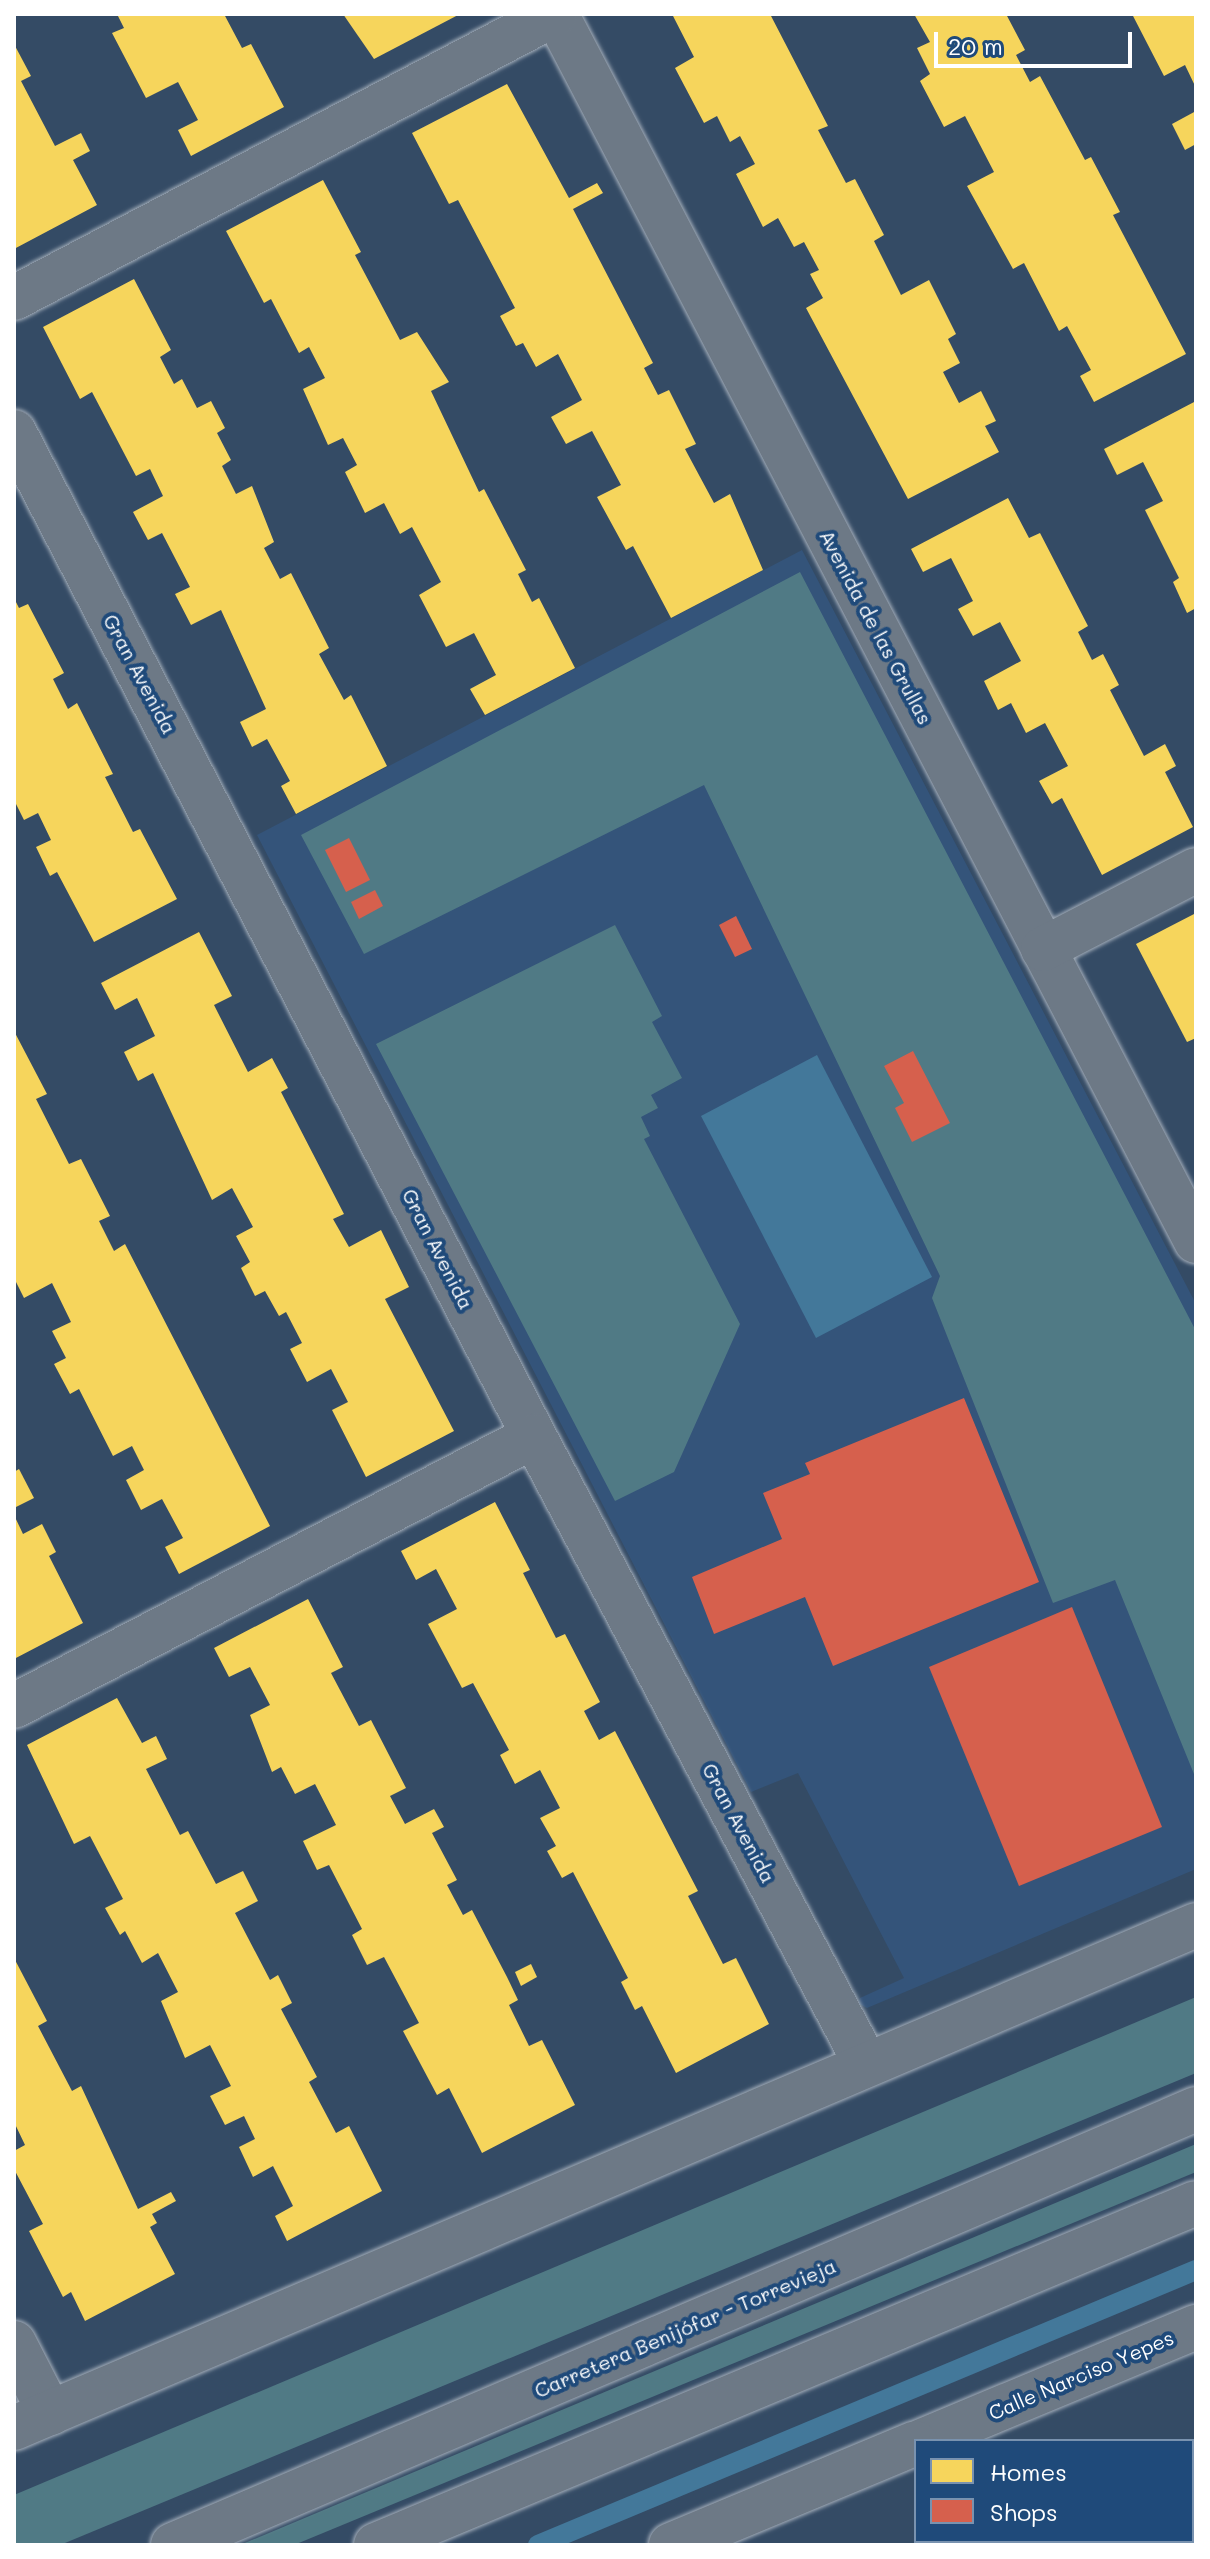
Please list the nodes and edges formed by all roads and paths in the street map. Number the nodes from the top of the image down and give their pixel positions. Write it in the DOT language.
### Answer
graph roads {
  1 [pos="556,14"];
  2 [pos="14,298"];
  3 [pos="14,432"];
  4 [pos="1196,870"];
  5 [pos="1043,949"];
  6 [pos="1196,1241"];
  7 [pos="534,1436"];
  8 [pos="14,1706"];
  9 [pos="1196,1925"];
  10 [pos="866,2064"];
  11 [pos="1196,2109"];
  12 [pos="1196,2203"];
  13 [pos="1196,2327"];
  14 [pos="14,2343"];
  15 [pos="32,2421"];
  16 [pos="927,2439"];
  17 [pos="914,2444"];
  18 [pos="173,2545"];
  19 [pos="376,2545"];
  20 [pos="671,2545"];
  1 -- 2 [label="street"];
  1 -- 5 [label="street, Avenida de las Grullas"];
  3 -- 7 [label="street, Gran Avenida"];
  4 -- 5 [label="street"];
  5 -- 6 [label="street, Avenida de las Grullas"];
  7 -- 8 [label="street"];
  7 -- 10 [label="street, Gran Avenida"];
  9 -- 10 [label="street"];
  10 -- 15 [label="street"];
  11 -- 18 [label="street, Carretera Benijófar - Torrevieja"];
  12 -- 19 [label="street"];
  13 -- 16 [label="street, Calle Narciso Yepes"];
  14 -- 15 [label="street"];
  17 -- 20 [label="street"];
}
